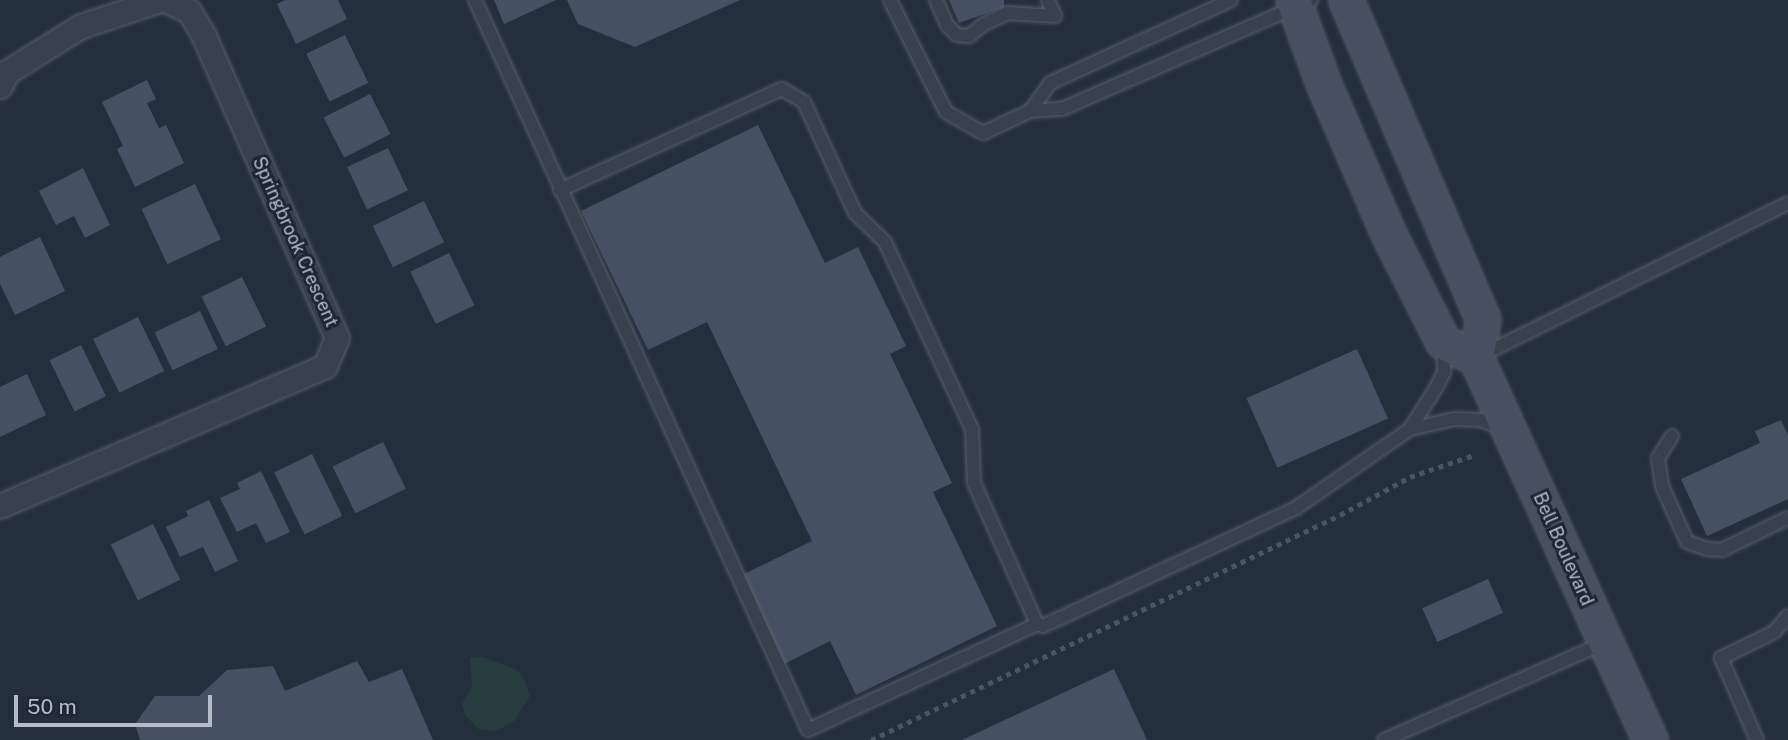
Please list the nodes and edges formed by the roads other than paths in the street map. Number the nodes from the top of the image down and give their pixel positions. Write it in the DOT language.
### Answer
graph roads {
  1 [pos="159,0"];
  2 [pos="165,0"];
  3 [pos="475,0"];
  4 [pos="890,0"];
  5 [pos="936,0"];
  6 [pos="1048,0"];
  7 [pos="1231,0"];
  8 [pos="1346,0"];
  9 [pos="1300,2"];
  10 [pos="0,86"];
  11 [pos="1030,111"];
  12 [pos="561,190"];
  13 [pos="1788,202"];
  14 [pos="1443,342"];
  15 [pos="1476,358"];
  16 [pos="1410,429"];
  17 [pos="1509,429"];
  18 [pos="1672,436"];
  19 [pos="0,506"];
  20 [pos="1788,518"];
  21 [pos="1788,616"];
  22 [pos="1037,624"];
  23 [pos="1605,643"];
  24 [pos="1384,740"];
  25 [pos="1650,740"];
  26 [pos="1757,740"];
  1 -- 10 [label="street"];
  2 -- 19 [label="street, Springbrook Crescent"];
  3 -- 12 [label="lane"];
  4 -- 11 [label="lane"];
  5 -- 6 [label="lane"];
  7 -- 11 [label="lane"];
  8 -- 15 [label="main road"];
  9 -- 11 [label="lane"];
  9 -- 14 [label="main road"];
  12 -- 22 [label="lane"];
  12 -- 22 [label="lane"];
  13 -- 15 [label="lane"];
  14 -- 15 [label="main road"];
  14 -- 16 [label="lane"];
  15 -- 17 [label="main road, Bell Boulevard"];
  16 -- 17 [label="lane"];
  16 -- 22 [label="lane"];
  17 -- 23 [label="main road, Bell Boulevard"];
  18 -- 20 [label="lane"];
  21 -- 26 [label="lane"];
  23 -- 24 [label="lane"];
  23 -- 25 [label="main road, Bell Boulevard"];
}
